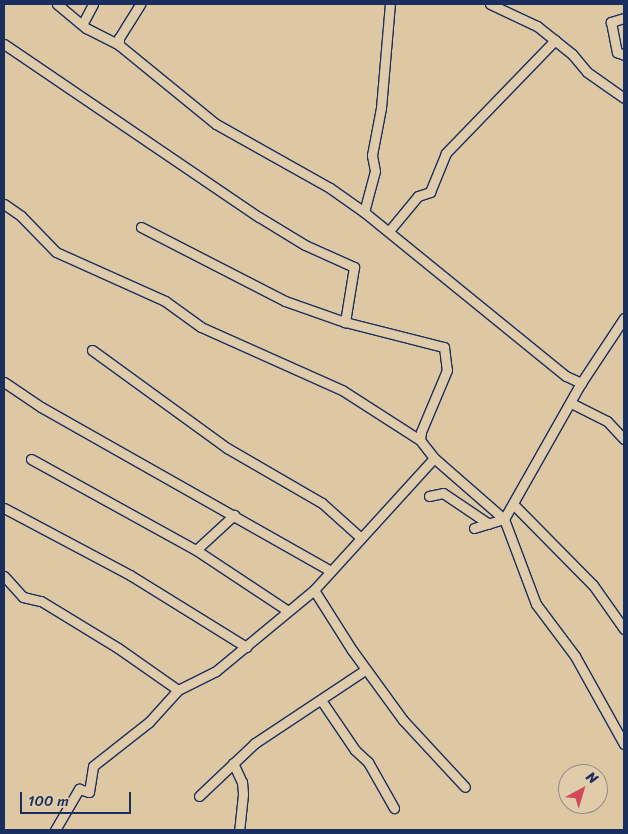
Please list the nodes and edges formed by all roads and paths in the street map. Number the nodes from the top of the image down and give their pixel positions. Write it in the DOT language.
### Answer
graph roads {
  1 [pos="57,4"];
  2 [pos="93,4"];
  3 [pos="140,4"];
  4 [pos="390,4"];
  5 [pos="490,4"];
  6 [pos="624,18"];
  7 [pos="83,23"];
  8 [pos="555,40"];
  9 [pos="4,44"];
  10 [pos="119,45"];
  11 [pos="624,55"];
  12 [pos="624,98"];
  13 [pos="4,204"];
  14 [pos="364,212"];
  15 [pos="141,227"];
  16 [pos="389,231"];
  17 [pos="624,318"];
  18 [pos="345,322"];
  19 [pos="92,350"];
  20 [pos="4,382"];
  21 [pos="581,383"];
  22 [pos="571,403"];
  23 [pos="624,438"];
  24 [pos="420,440"];
  25 [pos="434,458"];
  26 [pos="31,460"];
  27 [pos="429,496"];
  28 [pos="514,505"];
  29 [pos="4,508"];
  30 [pos="234,515"];
  31 [pos="504,519"];
  32 [pos="489,524"];
  33 [pos="474,528"];
  34 [pos="361,538"];
  35 [pos="196,550"];
  36 [pos="331,571"];
  37 [pos="4,576"];
  38 [pos="314,590"];
  39 [pos="288,611"];
  40 [pos="624,630"];
  41 [pos="246,647"];
  42 [pos="365,670"];
  43 [pos="178,690"];
  44 [pos="321,700"];
  45 [pos="624,744"];
  46 [pos="233,763"];
  47 [pos="465,787"];
  48 [pos="199,796"];
  49 [pos="394,808"];
  50 [pos="55,830"];
  51 [pos="239,830"];
  1 -- 7 [label="street"];
  2 -- 7 [label="street"];
  3 -- 10 [label="street"];
  4 -- 14 [label="street"];
  5 -- 8 [label="street"];
  6 -- 11 [label="street"];
  7 -- 10 [label="street"];
  8 -- 12 [label="street"];
  8 -- 16 [label="street"];
  9 -- 18 [label="street"];
  10 -- 14 [label="street"];
  13 -- 24 [label="street"];
  14 -- 16 [label="street"];
  15 -- 18 [label="street"];
  16 -- 21 [label="street"];
  17 -- 21 [label="street"];
  18 -- 24 [label="street"];
  19 -- 34 [label="street"];
  20 -- 30 [label="street"];
  21 -- 22 [label="street"];
  22 -- 23 [label="street"];
  22 -- 28 [label="street"];
  24 -- 25 [label="street"];
  25 -- 31 [label="street"];
  25 -- 34 [label="street"];
  26 -- 35 [label="street"];
  27 -- 32 [label="street"];
  28 -- 31 [label="street"];
  28 -- 40 [label="street"];
  29 -- 41 [label="street"];
  30 -- 35 [label="street"];
  30 -- 36 [label="street"];
  31 -- 32 [label="street"];
  31 -- 45 [label="street"];
  32 -- 33 [label="street"];
  34 -- 36 [label="street"];
  35 -- 39 [label="street"];
  36 -- 38 [label="street"];
  37 -- 43 [label="street"];
  38 -- 39 [label="street"];
  38 -- 42 [label="street"];
  39 -- 41 [label="street"];
  41 -- 43 [label="street"];
  42 -- 44 [label="street"];
  42 -- 47 [label="street"];
  43 -- 50 [label="street"];
  44 -- 46 [label="street"];
  44 -- 49 [label="street"];
  46 -- 48 [label="street"];
  46 -- 51 [label="street"];
}
